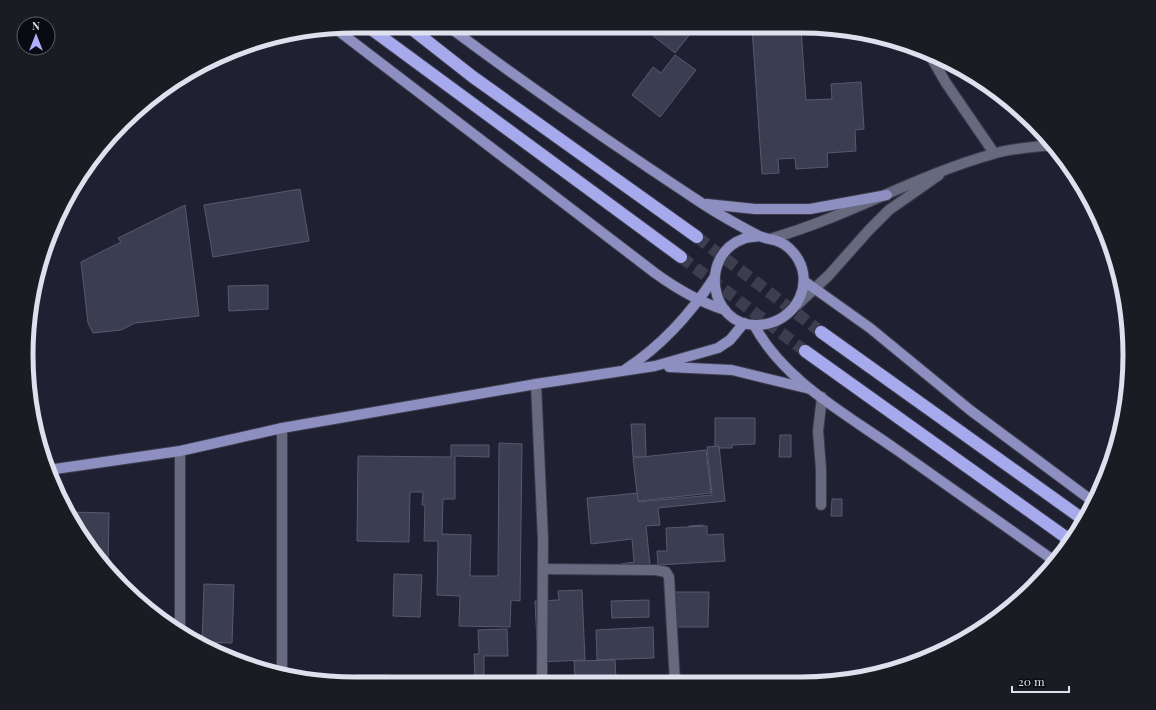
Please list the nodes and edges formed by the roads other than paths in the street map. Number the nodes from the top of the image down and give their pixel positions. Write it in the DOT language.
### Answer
graph roads {
  1 [pos="377,33"];
  2 [pos="417,33"];
  3 [pos="459,33"];
  4 [pos="342,34"];
  5 [pos="934,62"];
  6 [pos="1045,146"];
  7 [pos="994,153"];
  8 [pos="951,167"];
  9 [pos="887,195"];
  10 [pos="702,203"];
  11 [pos="759,236"];
  12 [pos="697,238"];
  13 [pos="773,238"];
  14 [pos="681,257"];
  15 [pos="714,278"];
  16 [pos="804,281"];
  17 [pos="814,288"];
  18 [pos="699,300"];
  19 [pos="797,304"];
  20 [pos="725,310"];
  21 [pos="749,324"];
  22 [pos="821,332"];
  23 [pos="805,351"];
  24 [pos="655,366"];
  25 [pos="621,373"];
  26 [pos="536,384"];
  27 [pos="813,390"];
  28 [pos="822,397"];
  29 [pos="282,428"];
  30 [pos="180,451"];
  31 [pos="54,469"];
  32 [pos="1089,499"];
  33 [pos="820,505"];
  34 [pos="1080,517"];
  35 [pos="1066,538"];
  36 [pos="1050,558"];
  37 [pos="543,569"];
  38 [pos="180,625"];
  39 [pos="282,668"];
  40 [pos="542,677"];
  41 [pos="675,677"];
  1 -- 14 [label="highway"];
  2 -- 12 [label="highway"];
  3 -- 10 [label="main road"];
  4 -- 18 [label="main road"];
  5 -- 7 [label="street"];
  6 -- 7 [label="street"];
  7 -- 8 [label="street"];
  8 -- 9 [label="street"];
  8 -- 17 [label="street"];
  9 -- 10 [label="main road"];
  9 -- 13 [label="street"];
  10 -- 11 [label="main road"];
  11 -- 13 [label="main road"];
  11 -- 15 [label="main road"];
  13 -- 16 [label="main road"];
  15 -- 18 [label="main road"];
  15 -- 20 [label="main road"];
  16 -- 17 [label="main road"];
  16 -- 19 [label="main road"];
  17 -- 19 [label="street"];
  17 -- 32 [label="main road"];
  18 -- 20 [label="main road"];
  18 -- 25 [label="main road"];
  19 -- 21 [label="main road"];
  20 -- 21 [label="main road"];
  21 -- 24 [label="main road"];
  21 -- 27 [label="main road"];
  22 -- 34 [label="highway"];
  23 -- 35 [label="highway"];
  24 -- 25 [label="main road"];
  24 -- 27 [label="main road"];
  25 -- 26 [label="main road"];
  26 -- 29 [label="main road"];
  26 -- 37 [label="street"];
  27 -- 28 [label="main road"];
  28 -- 33 [label="street"];
  28 -- 36 [label="main road"];
  29 -- 30 [label="main road"];
  29 -- 39 [label="street"];
  30 -- 31 [label="main road"];
  30 -- 38 [label="street"];
  37 -- 40 [label="street"];
  37 -- 41 [label="street"];
}
